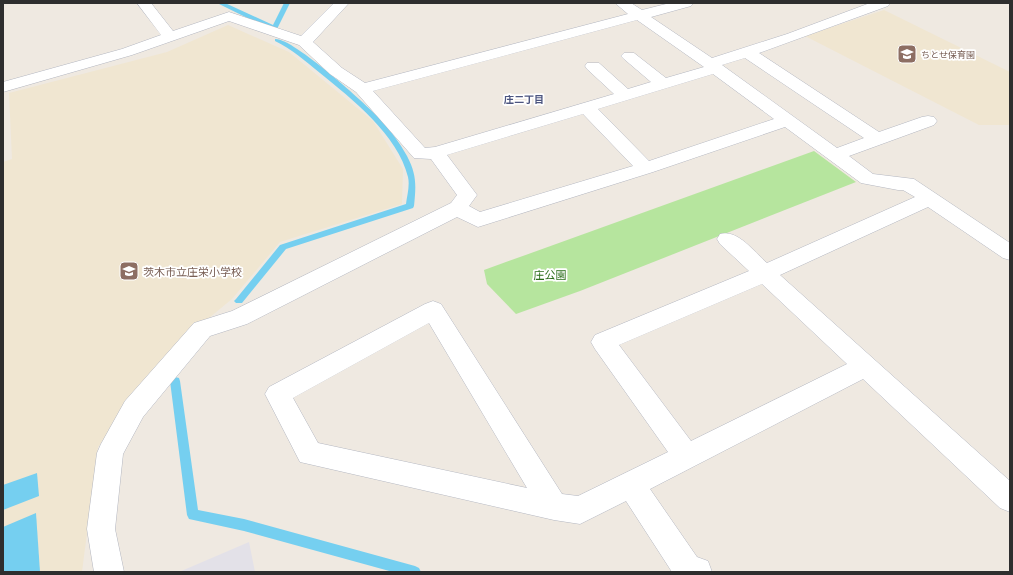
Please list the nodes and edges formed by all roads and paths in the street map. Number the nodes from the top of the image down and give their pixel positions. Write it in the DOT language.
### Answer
graph roads {
  1 [pos="144,3"];
  2 [pos="342,3"];
  3 [pos="622,3"];
  4 [pos="686,3"];
  5 [pos="883,3"];
  6 [pos="640,15"];
  7 [pos="170,36"];
  8 [pos="304,42"];
  9 [pos="747,52"];
  10 [pos="629,56"];
  11 [pos="592,66"];
  12 [pos="713,66"];
  13 [pos="663,84"];
  14 [pos="3,87"];
  15 [pos="362,89"];
  16 [pos="624,95"];
  17 [pos="586,107"];
  18 [pos="788,120"];
  19 [pos="928,121"];
  20 [pos="877,139"];
  21 [pos="436,153"];
  22 [pos="835,155"];
  23 [pos="646,168"];
  24 [pos="930,198"];
  25 [pos="458,208"];
  26 [pos="727,239"];
  27 [pos="1010,253"];
  28 [pos="766,272"];
  29 [pos="866,366"];
  30 [pos="686,456"];
  31 [pos="631,484"];
  32 [pos="1010,499"];
  33 [pos="554,508"];
  34 [pos="108,572"];
  35 [pos="697,572"];
  1 -- 7 [label="street"];
  2 -- 8 [label="street"];
  3 -- 6 [label="street"];
  4 -- 6 [label="street"];
  5 -- 9 [label="street"];
  6 -- 12 [label="street"];
  6 -- 15 [label="street"];
  7 -- 8 [label="street"];
  7 -- 14 [label="street"];
  8 -- 15 [label="street"];
  9 -- 12 [label="street"];
  9 -- 20 [label="street"];
  10 -- 13 [label="street"];
  11 -- 16 [label="street"];
  12 -- 13 [label="street"];
  12 -- 18 [label="street"];
  13 -- 16 [label="street"];
  15 -- 21 [label="street"];
  16 -- 17 [label="street"];
  17 -- 21 [label="street"];
  17 -- 23 [label="street"];
  18 -- 22 [label="street"];
  18 -- 23 [label="street"];
  19 -- 20 [label="street"];
  20 -- 22 [label="street"];
  21 -- 25 [label="street"];
  22 -- 24 [label="street"];
  23 -- 25 [label="street"];
  24 -- 27 [label="street"];
  24 -- 28 [label="street"];
  25 -- 34 [label="street"];
  26 -- 28 [label="street"];
  28 -- 29 [label="street"];
  28 -- 30 [label="street"];
  29 -- 30 [label="street"];
  29 -- 32 [label="street"];
  30 -- 31 [label="street"];
  31 -- 33 [label="street"];
  31 -- 35 [label="street"];
  33 -- 33 [label="street"];
}
